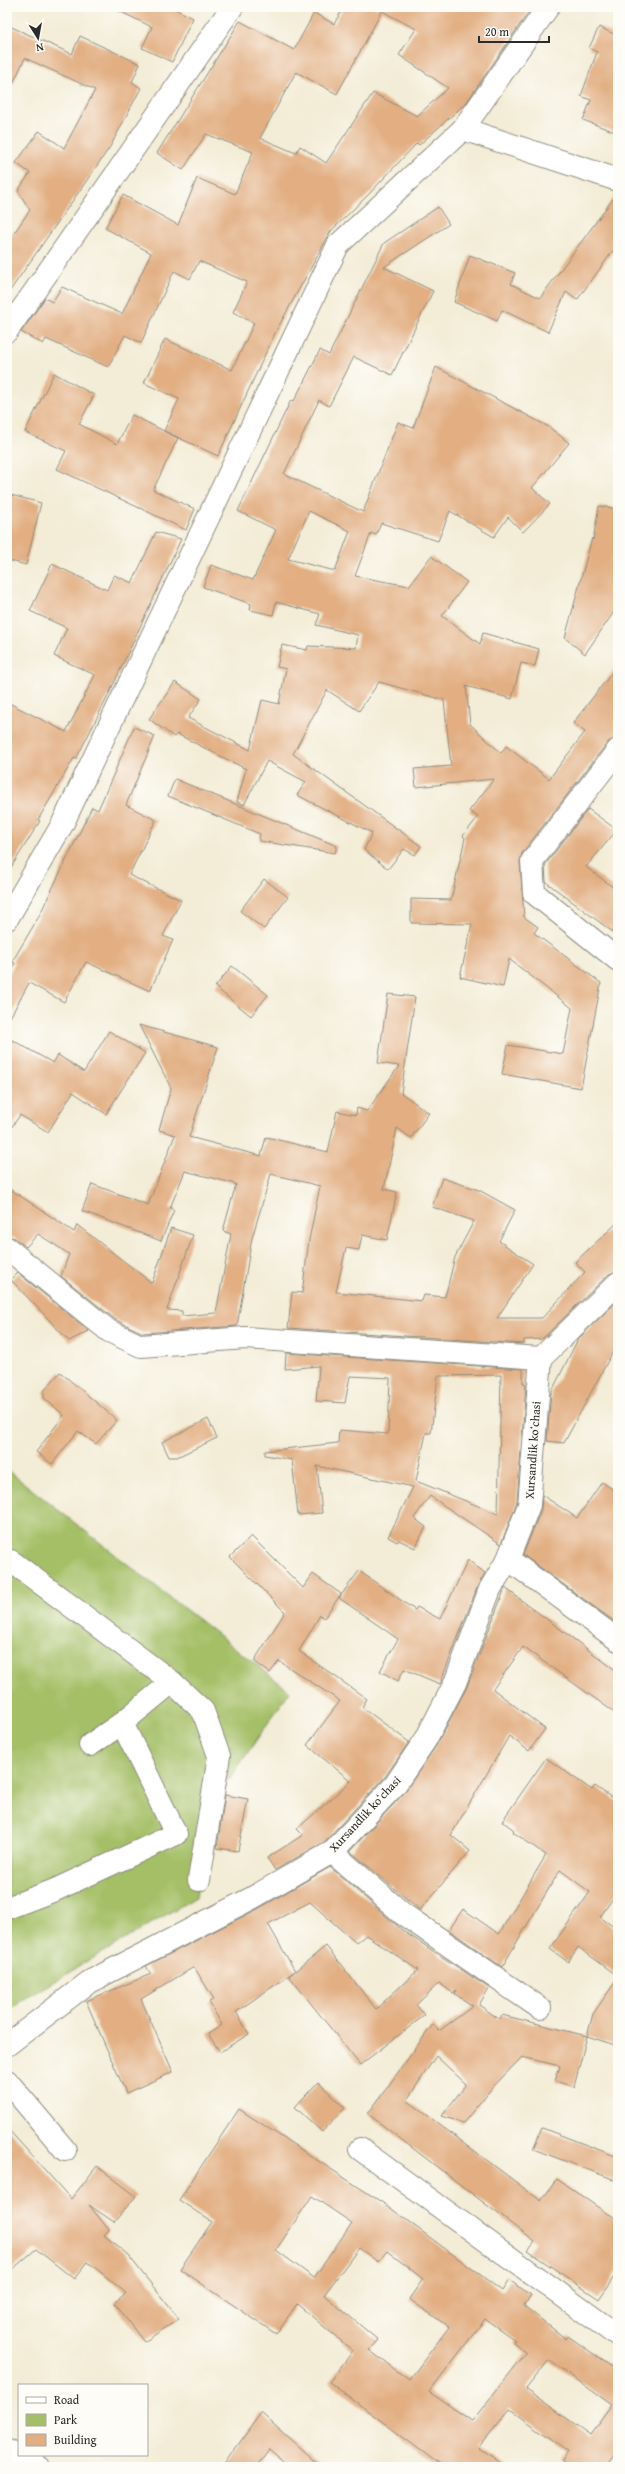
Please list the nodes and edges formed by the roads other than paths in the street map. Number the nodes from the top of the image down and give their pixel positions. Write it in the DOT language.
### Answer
graph roads {
  1 [pos="232,7"];
  2 [pos="548,7"];
  3 [pos="463,129"];
  4 [pos="618,180"];
  5 [pos="7,331"];
  6 [pos="618,750"];
  7 [pos="7,919"];
  8 [pos="618,960"];
  9 [pos="7,1248"];
  10 [pos="618,1283"];
  11 [pos="542,1358"];
  12 [pos="508,1559"];
  13 [pos="11,1561"];
  14 [pos="618,1640"];
  15 [pos="172,1682"];
  16 [pos="122,1723"];
  17 [pos="90,1745"];
  18 [pos="332,1852"];
  19 [pos="199,1880"];
  20 [pos="7,1908"];
  21 [pos="540,2008"];
  22 [pos="7,2045"];
  23 [pos="7,2081"];
  24 [pos="360,2149"];
  25 [pos="65,2150"];
  26 [pos="618,2336"];
  27 [pos="7,2451"];
  28 [pos="39,2467"];
  1 -- 5 [label="street"];
  2 -- 3 [label="street"];
  3 -- 4 [label="street"];
  3 -- 7 [label="street"];
  6 -- 8 [label="street"];
  9 -- 11 [label="street"];
  10 -- 11 [label="street"];
  11 -- 12 [label="street, Xursandlik koʻchasi"];
  12 -- 14 [label="street"];
  12 -- 18 [label="street, Xursandlik koʻchasi"];
  13 -- 15 [label="street"];
  15 -- 16 [label="street"];
  15 -- 19 [label="street"];
  16 -- 17 [label="street"];
  16 -- 20 [label="street"];
  18 -- 21 [label="street"];
  18 -- 22 [label="street, Xursandlik koʻchasi"];
  23 -- 25 [label="street"];
  24 -- 26 [label="street"];
  27 -- 28 [label="street"];
}
